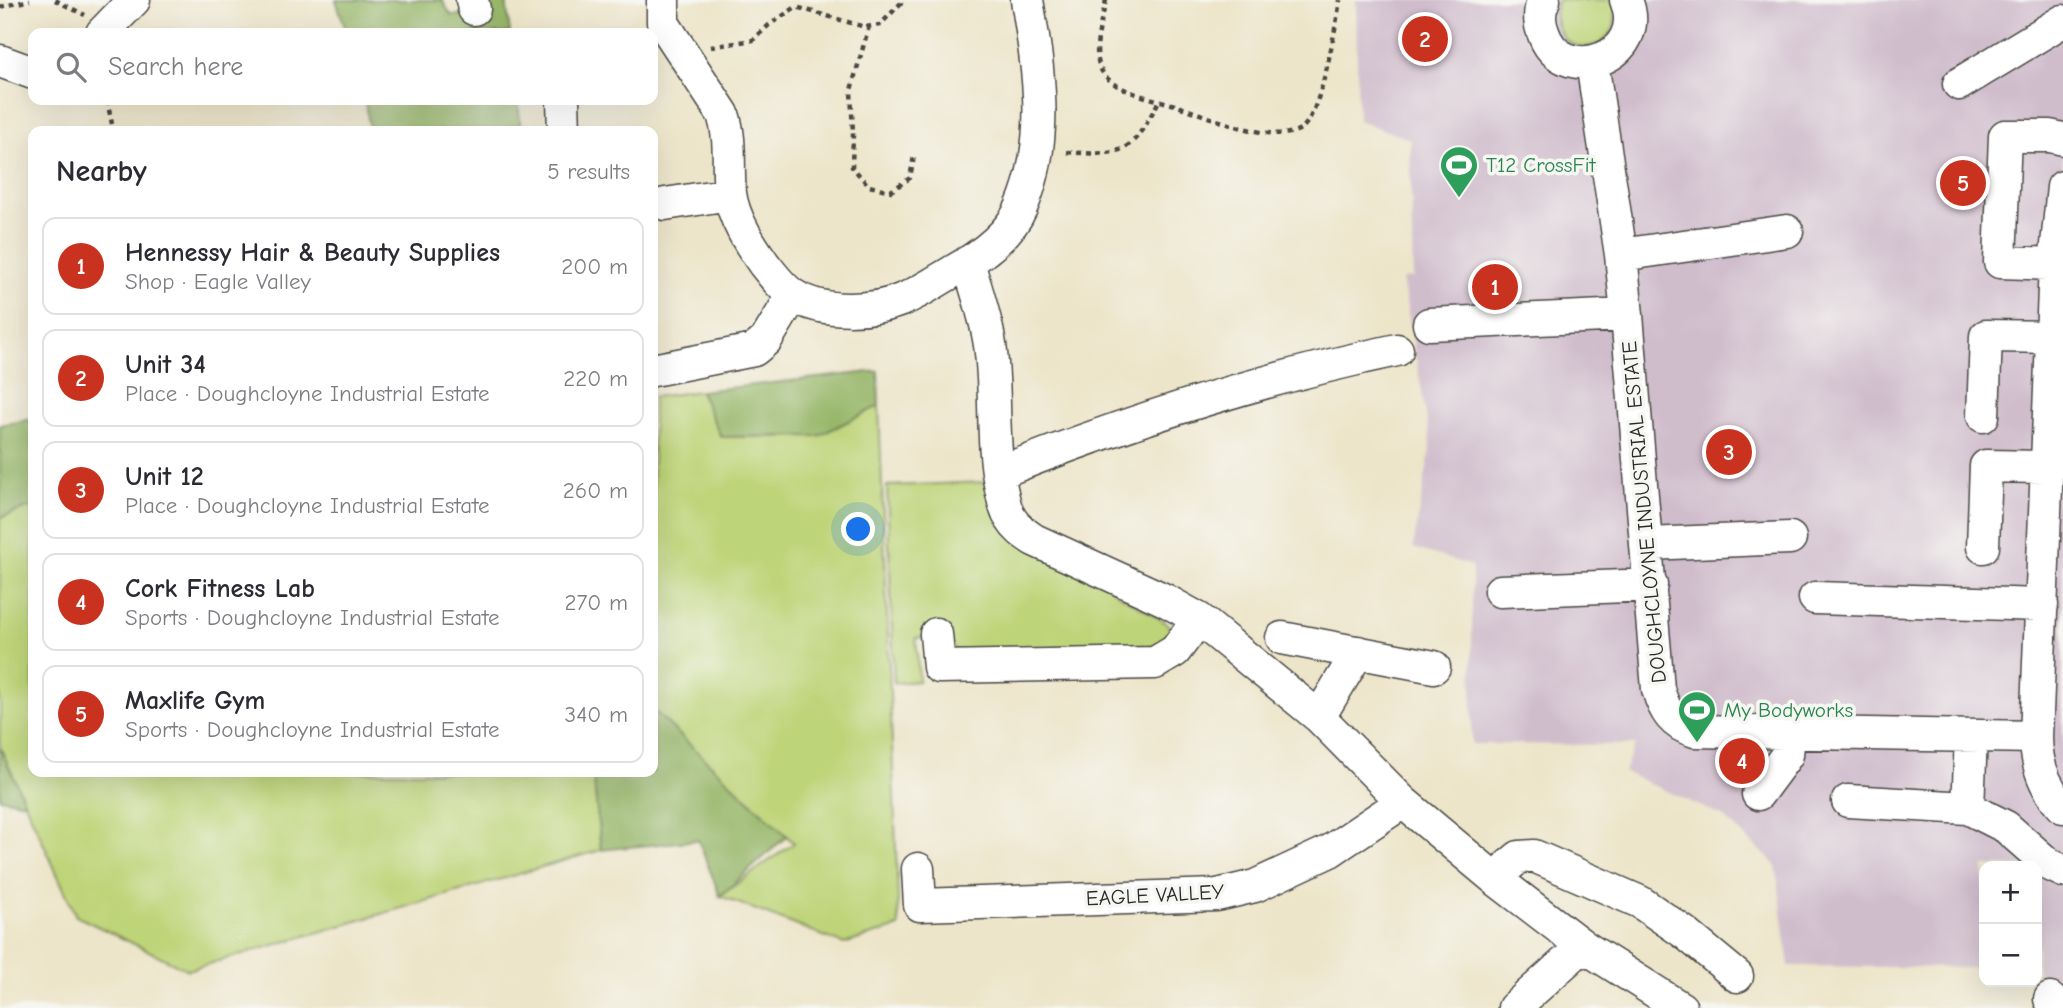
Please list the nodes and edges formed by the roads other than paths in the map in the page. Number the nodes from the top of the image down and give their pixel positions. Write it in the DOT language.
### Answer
graph roads {
  1 [pos="134,0"];
  2 [pos="1027,0"];
  3 [pos="1544,0"];
  4 [pos="1626,0"];
  5 [pos="656,19"];
  6 [pos="2063,22"];
  7 [pos="107,28"];
  8 [pos="0,61"];
  9 [pos="1592,62"];
  10 [pos="28,71"];
  11 [pos="1959,84"];
  12 [pos="563,105"];
  13 [pos="564,126"];
  14 [pos="2063,139"];
  15 [pos="2063,187"];
  16 [pos="730,194"];
  17 [pos="666,204"];
  18 [pos="1787,231"];
  19 [pos="1621,255"];
  20 [pos="968,262"];
  21 [pos="2055,264"];
  22 [pos="793,295"];
  23 [pos="1628,315"];
  24 [pos="1429,324"];
  25 [pos="2052,337"];
  26 [pos="1397,350"];
  27 [pos="658,369"];
  28 [pos="1983,416"];
  29 [pos="2053,456"];
  30 [pos="998,473"];
  31 [pos="2054,516"];
  32 [pos="1790,538"];
  33 [pos="1648,544"];
  34 [pos="1983,547"];
  35 [pos="1651,585"];
  36 [pos="1500,591"];
  37 [pos="1815,598"];
  38 [pos="2042,605"];
  39 [pos="1199,619"];
  40 [pos="936,634"];
  41 [pos="1282,638"];
  42 [pos="1358,652"];
  43 [pos="1434,667"];
  44 [pos="1319,717"];
  45 [pos="1789,734"];
  46 [pos="1971,737"];
  47 [pos="2036,737"];
  48 [pos="1758,794"];
  49 [pos="1848,801"];
  50 [pos="1403,802"];
  51 [pos="1968,807"];
  52 [pos="2063,807"];
  53 [pos="918,869"];
  54 [pos="2063,871"];
  55 [pos="1494,878"];
  56 [pos="1583,946"];
  57 [pos="1737,975"];
  58 [pos="1514,1008"];
  59 [pos="1681,1008"];
  1 -- 7 [label="street"];
  2 -- 20 [label="street"];
  3 -- 9 [label="street"];
  4 -- 9 [label="street"];
  5 -- 16 [label="street"];
  6 -- 11 [label="street"];
  8 -- 10 [label="street"];
  9 -- 19 [label="street, DOUGHCLOYNE INDUSTRIAL ESTATE"];
  12 -- 13 [label="street"];
  14 -- 21 [label="street"];
  15 -- 21 [label="street"];
  16 -- 17 [label="street"];
  16 -- 22 [label="street"];
  18 -- 19 [label="street"];
  19 -- 23 [label="street, DOUGHCLOYNE INDUSTRIAL ESTATE"];
  20 -- 22 [label="street"];
  20 -- 30 [label="street"];
  21 -- 25 [label="street"];
  22 -- 27 [label="street"];
  23 -- 24 [label="street"];
  23 -- 33 [label="street, DOUGHCLOYNE INDUSTRIAL ESTATE"];
  25 -- 28 [label="street"];
  25 -- 29 [label="street"];
  26 -- 30 [label="street"];
  29 -- 31 [label="street"];
  29 -- 34 [label="street"];
  30 -- 39 [label="street"];
  31 -- 38 [label="street"];
  32 -- 33 [label="street"];
  33 -- 35 [label="street, DOUGHCLOYNE INDUSTRIAL ESTATE"];
  35 -- 36 [label="street"];
  35 -- 45 [label="street, DOUGHCLOYNE INDUSTRIAL ESTATE"];
  37 -- 38 [label="street"];
  38 -- 47 [label="street"];
  39 -- 40 [label="street"];
  39 -- 44 [label="street"];
  41 -- 42 [label="street"];
  42 -- 43 [label="street"];
  42 -- 44 [label="street"];
  44 -- 50 [label="street"];
  45 -- 46 [label="street, DOUGHCLOYNE INDUSTRIAL ESTATE"];
  45 -- 48 [label="street"];
  46 -- 47 [label="street, DOUGHCLOYNE INDUSTRIAL ESTATE"];
  46 -- 51 [label="street"];
  47 -- 52 [label="street"];
  49 -- 51 [label="street"];
  50 -- 53 [label="street, EAGLE VALLEY"];
  50 -- 55 [label="street"];
  51 -- 54 [label="street"];
  55 -- 56 [label="street"];
  55 -- 57 [label="street"];
  56 -- 58 [label="street"];
  56 -- 59 [label="street"];
}
